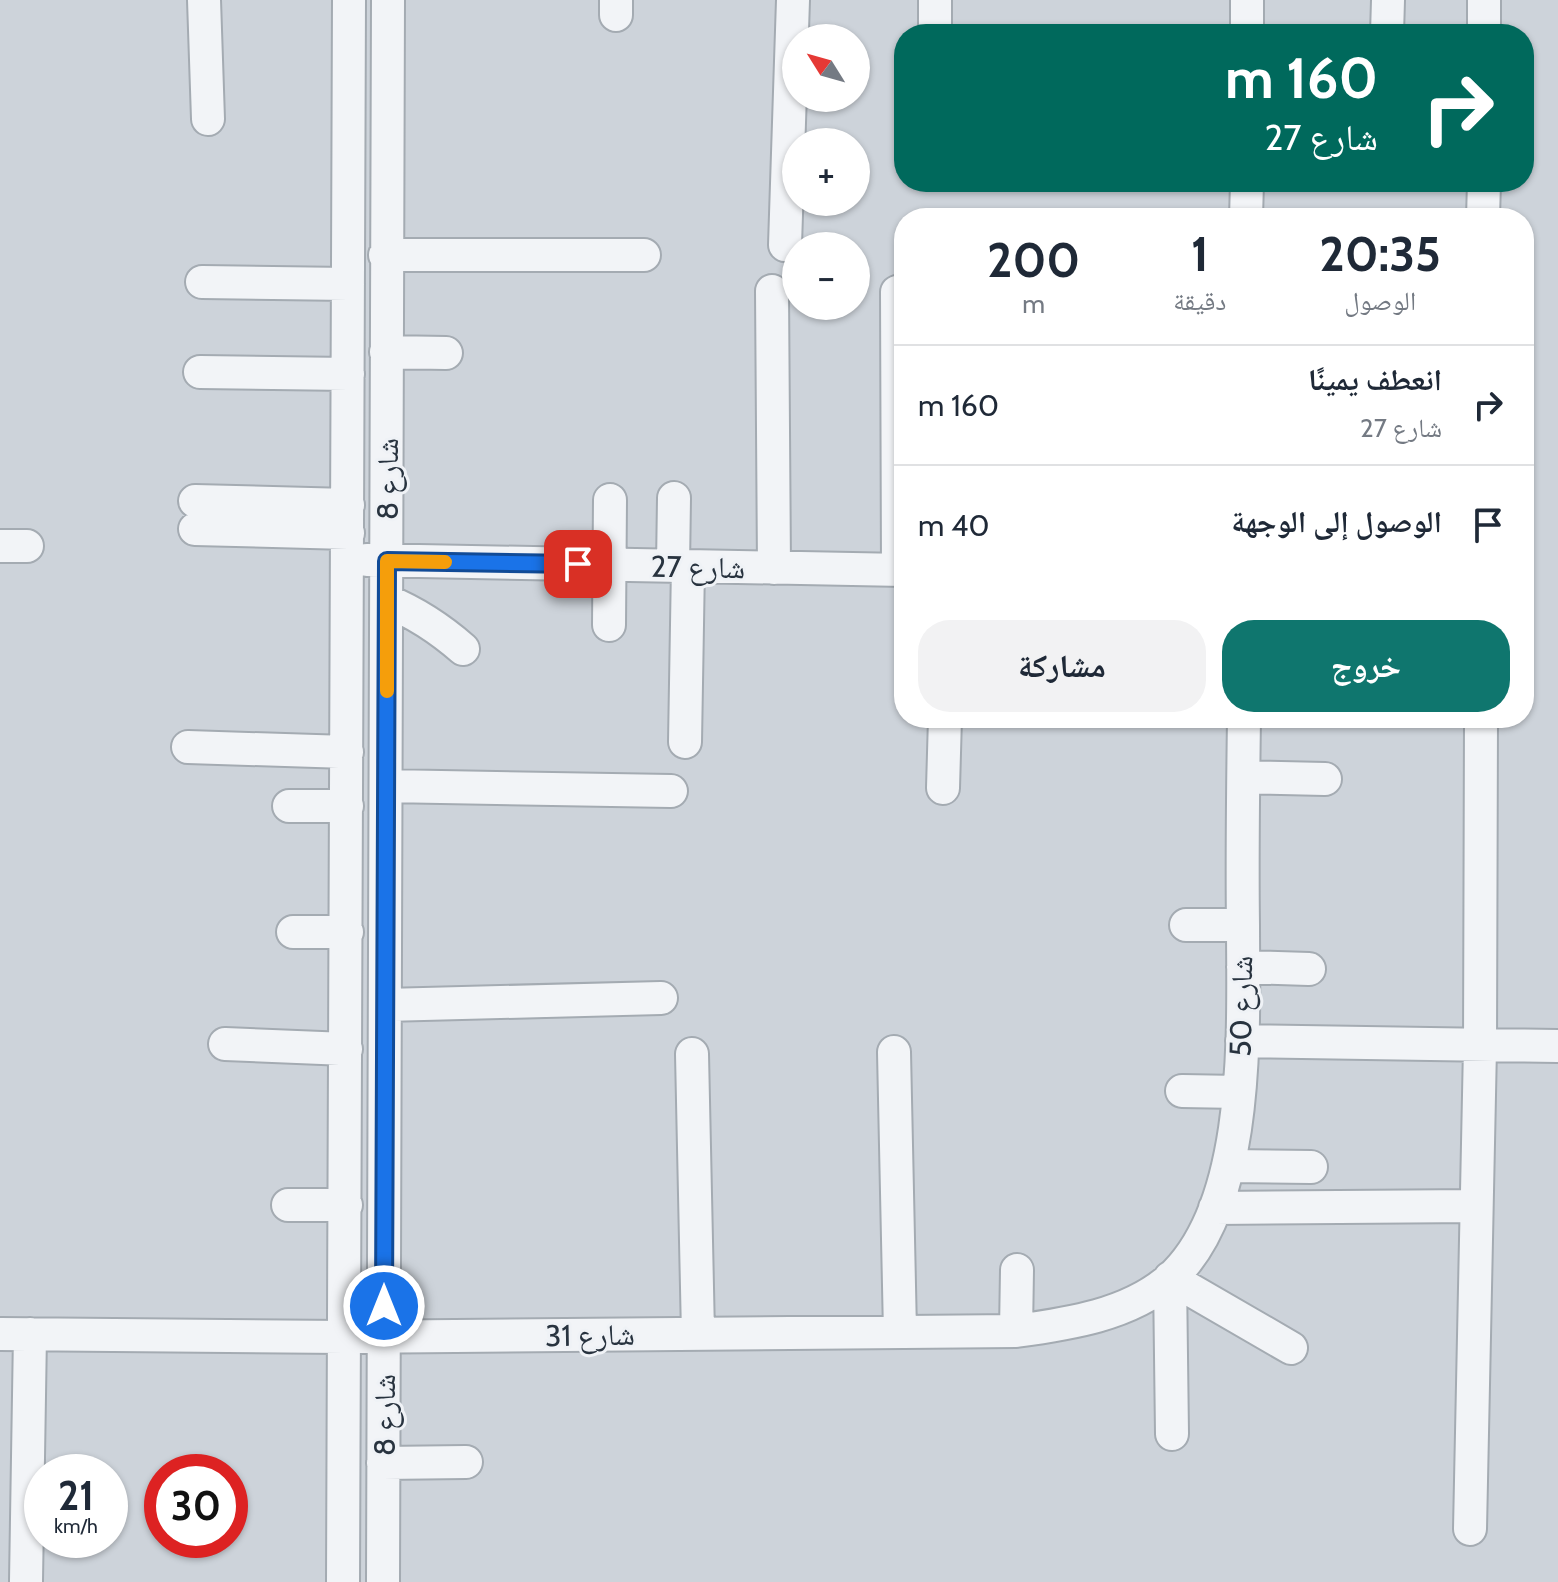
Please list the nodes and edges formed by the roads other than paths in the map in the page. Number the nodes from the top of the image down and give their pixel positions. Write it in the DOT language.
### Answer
graph roads {
  1 [pos="204,0"];
  2 [pos="349,0"];
  3 [pos="388,0"];
  4 [pos="793,0"];
  5 [pos="935,0"];
  6 [pos="1247,0"];
  7 [pos="1388,0"];
  8 [pos="1484,0"];
  9 [pos="935,24"];
  10 [pos="1247,24"];
  11 [pos="1387,24"];
  12 [pos="1484,24"];
  13 [pos="208,119"];
  14 [pos="785,232"];
  15 [pos="385,255"];
  16 [pos="644,255"];
  17 [pos="202,282"];
  18 [pos="348,284"];
  19 [pos="772,291"];
  20 [pos="386,352"];
  21 [pos="446,353"];
  22 [pos="200,372"];
  23 [pos="348,374"];
  24 [pos="674,498"];
  25 [pos="610,500"];
  26 [pos="195,515"];
  27 [pos="348,532"];
  28 [pos="387,561"];
  29 [pos="610,565"];
  30 [pos="681,566"];
  31 [pos="774,568"];
  32 [pos="894,570"];
  33 [pos="387,601"];
  34 [pos="609,625"];
  35 [pos="463,649"];
  36 [pos="945,728"];
  37 [pos="1244,728"];
  38 [pos="1481,728"];
  39 [pos="685,742"];
  40 [pos="188,747"];
  41 [pos="347,752"];
  42 [pos="1244,777"];
  43 [pos="1325,779"];
  44 [pos="386,786"];
  45 [pos="943,788"];
  46 [pos="671,791"];
  47 [pos="289,806"];
  48 [pos="347,806"];
  49 [pos="1186,925"];
  50 [pos="1243,925"];
  51 [pos="293,932"];
  52 [pos="347,932"];
  53 [pos="1243,967"];
  54 [pos="1309,969"];
  55 [pos="661,998"];
  56 [pos="385,1005"];
  57 [pos="1242,1041"];
  58 [pos="225,1044"];
  59 [pos="1558,1046"];
  60 [pos="1480,1047"];
  61 [pos="346,1049"];
  62 [pos="894,1052"];
  63 [pos="692,1054"];
  64 [pos="1182,1091"];
  65 [pos="1239,1092"];
  66 [pos="1228,1166"];
  67 [pos="1311,1167"];
  68 [pos="288,1205"];
  69 [pos="346,1205"];
  70 [pos="1476,1206"];
  71 [pos="1215,1208"];
  72 [pos="1017,1270"];
  73 [pos="1170,1278"];
  74 [pos="1016,1331"];
  75 [pos="900,1332"];
  76 [pos="15,1334"];
  77 [pos="698,1334"];
  78 [pos="384,1336"];
  79 [pos="344,1337"];
  80 [pos="1291,1348"];
  81 [pos="1172,1434"];
  82 [pos="466,1462"];
  83 [pos="383,1463"];
  84 [pos="1470,1529"];
  85 [pos="26,1581"];
  86 [pos="343,1582"];
  87 [pos="383,1582"];
  1 -- 13 [label="street"];
  2 -- 18 [label="street, شارع 8"];
  3 -- 15 [label="street, شارع 8"];
  4 -- 14 [label="street"];
  5 -- 9 [label="street"];
  6 -- 10 [label="street"];
  7 -- 11 [label="street"];
  8 -- 12 [label="street"];
  15 -- 16 [label="street"];
  15 -- 20 [label="street, شارع 8"];
  17 -- 18 [label="street"];
  18 -- 23 [label="street, شارع 8"];
  19 -- 31 [label="street"];
  20 -- 21 [label="street"];
  20 -- 28 [label="street, شارع 8"];
  22 -- 23 [label="street"];
  23 -- 27 [label="street, شارع 8"];
  24 -- 30 [label="street"];
  25 -- 29 [label="street"];
  26 -- 27 [label="street, شارع 27"];
  27 -- 28 [label="street, شارع 27"];
  27 -- 41 [label="street, شارع 8"];
  28 -- 29 [label="street, شارع 27"];
  28 -- 33 [label="street, شارع 8"];
  29 -- 30 [label="street, شارع 27"];
  29 -- 34 [label="street"];
  30 -- 31 [label="street, شارع 27"];
  30 -- 39 [label="street"];
  31 -- 32 [label="street, شارع 27"];
  33 -- 35 [label="street"];
  33 -- 44 [label="street, شارع 8"];
  36 -- 45 [label="street"];
  37 -- 42 [label="street, شارع 50"];
  38 -- 60 [label="street"];
  40 -- 41 [label="street"];
  41 -- 48 [label="street, شارع 8"];
  42 -- 43 [label="street"];
  42 -- 50 [label="street, شارع 50"];
  44 -- 46 [label="street"];
  44 -- 56 [label="street, شارع 8"];
  47 -- 48 [label="street"];
  48 -- 52 [label="street, شارع 8"];
  49 -- 50 [label="street"];
  50 -- 53 [label="street, شارع 50"];
  51 -- 52 [label="street"];
  52 -- 61 [label="street, شارع 8"];
  53 -- 54 [label="street"];
  53 -- 57 [label="street, شارع 50"];
  55 -- 56 [label="street"];
  56 -- 78 [label="street, شارع 8"];
  57 -- 60 [label="street"];
  57 -- 65 [label="street, شارع 50"];
  58 -- 61 [label="street"];
  59 -- 60 [label="street"];
  60 -- 70 [label="street"];
  61 -- 69 [label="street, شارع 8"];
  62 -- 75 [label="street"];
  63 -- 77 [label="street"];
  64 -- 65 [label="street"];
  65 -- 66 [label="street, شارع 50"];
  66 -- 67 [label="street"];
  66 -- 71 [label="street, شارع 50"];
  68 -- 69 [label="street"];
  69 -- 79 [label="street, شارع 8"];
  70 -- 71 [label="street"];
  70 -- 84 [label="street"];
  71 -- 73 [label="street, شارع 50"];
  72 -- 74 [label="street"];
  73 -- 74 [label="street, شارع 31"];
  73 -- 80 [label="street"];
  73 -- 81 [label="street"];
  74 -- 75 [label="street, شارع 31"];
  75 -- 77 [label="street, شارع 31"];
  76 -- 79 [label="street, شارع 31"];
  76 -- 85 [label="street"];
  77 -- 78 [label="street, شارع 31"];
  78 -- 79 [label="street, شارع 31"];
  78 -- 83 [label="street, شارع 8"];
  79 -- 86 [label="street, شارع 8"];
  82 -- 83 [label="street"];
  83 -- 87 [label="street, شارع 8"];
}
